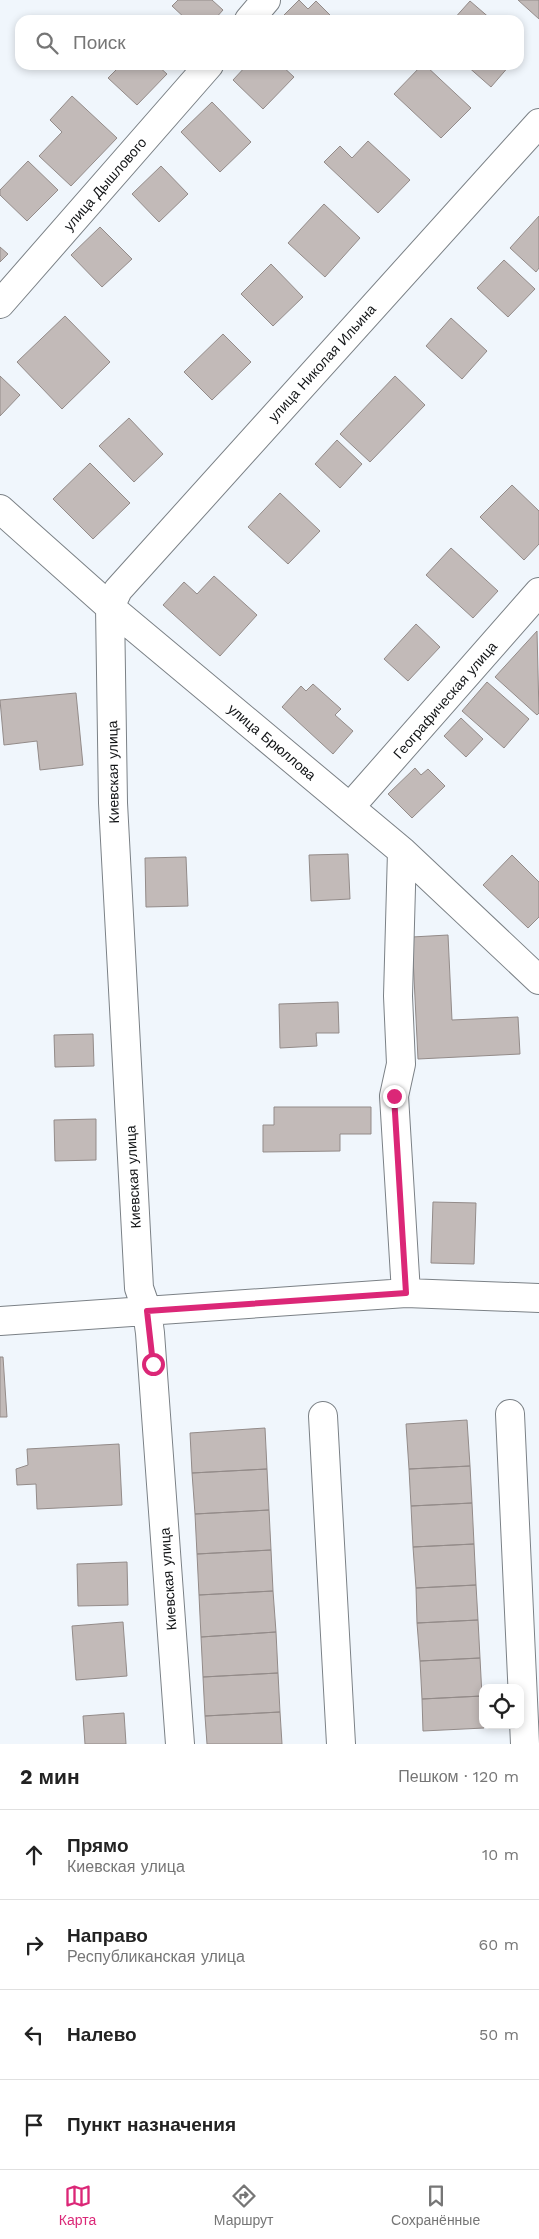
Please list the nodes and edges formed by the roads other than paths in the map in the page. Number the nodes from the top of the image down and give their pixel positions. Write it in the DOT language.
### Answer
graph roads {
  1 [pos="266,0"];
  2 [pos="253,15"];
  3 [pos="205,70"];
  4 [pos="539,123"];
  5 [pos="0,304"];
  6 [pos="0,509"];
  7 [pos="539,592"];
  8 [pos="110,607"];
  9 [pos="349,806"];
  10 [pos="402,851"];
  11 [pos="539,980"];
  12 [pos="406,1293"];
  13 [pos="539,1298"];
  14 [pos="147,1311"];
  15 [pos="0,1321"];
  16 [pos="510,1414"];
  17 [pos="323,1416"];
  18 [pos="180,1744"];
  19 [pos="341,1744"];
  20 [pos="525,1744"];
  1 -- 2 [label="street"];
  3 -- 5 [label="street, улица Дышлового"];
  4 -- 8 [label="street, улица Николая Ильина"];
  6 -- 8 [label="street, улица Брюллова"];
  7 -- 9 [label="street, Географическая улица"];
  8 -- 9 [label="street, улица Брюллова"];
  8 -- 14 [label="street, Киевская улица"];
  9 -- 10 [label="street, улица Брюллова"];
  10 -- 11 [label="street, улица Брюллова"];
  10 -- 12 [label="street"];
  12 -- 13 [label="street"];
  12 -- 14 [label="street"];
  14 -- 15 [label="street"];
  14 -- 18 [label="street, Киевская улица"];
  16 -- 20 [label="street"];
  17 -- 19 [label="street"];
}
